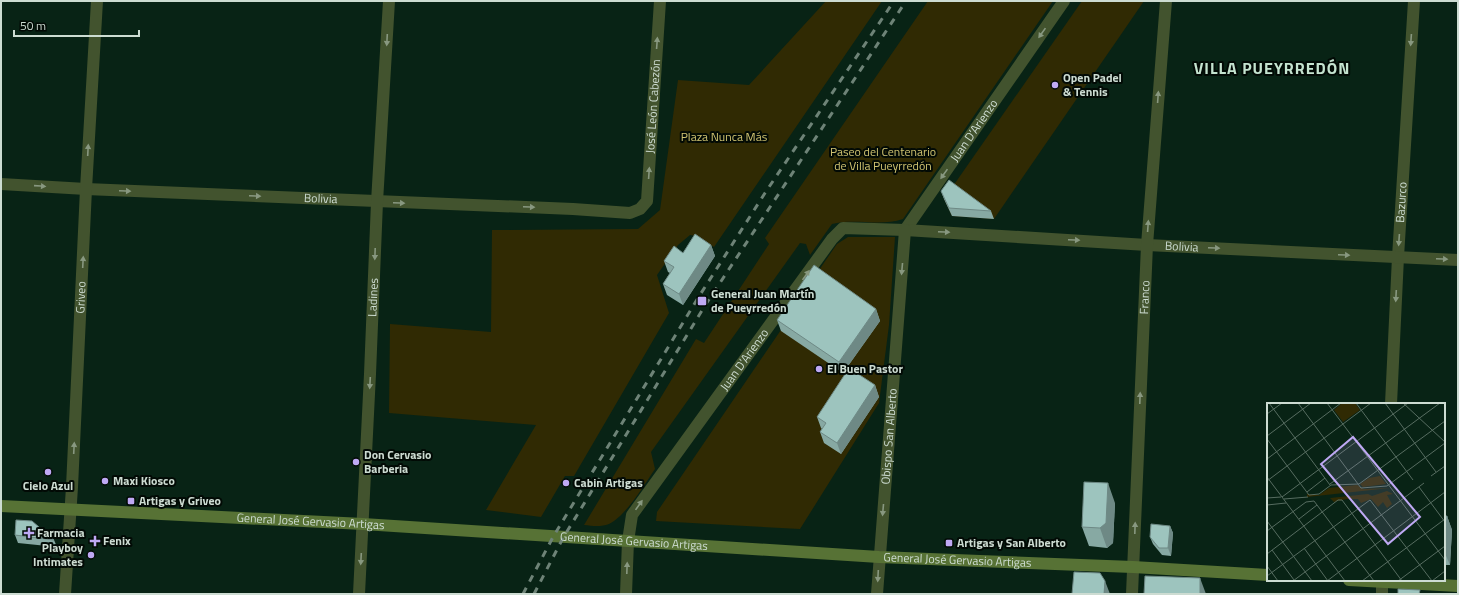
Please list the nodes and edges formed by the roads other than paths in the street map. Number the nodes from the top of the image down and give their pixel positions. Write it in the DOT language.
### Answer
graph roads {
  1 [pos="97,1"];
  2 [pos="389,1"];
  3 [pos="660,1"];
  4 [pos="1064,1"];
  5 [pos="1166,1"];
  6 [pos="1414,1"];
  7 [pos="1,184"];
  8 [pos="86,189"];
  9 [pos="377,202"];
  10 [pos="640,209"];
  11 [pos="905,230"];
  12 [pos="1147,245"];
  13 [pos="1398,257"];
  14 [pos="1458,260"];
  15 [pos="1391,403"];
  16 [pos="1,506"];
  17 [pos="70,510"];
  18 [pos="363,524"];
  19 [pos="628,541"];
  20 [pos="879,557"];
  21 [pos="1133,567"];
  22 [pos="1267,575"];
  23 [pos="1382,581"];
  24 [pos="1458,586"];
  25 [pos="65,594"];
  26 [pos="359,594"];
  27 [pos="626,594"];
  28 [pos="877,594"];
  29 [pos="1132,594"];
  30 [pos="1382,594"];
  8 -- 1 [label="street, Griveo, one-way"];
  2 -- 9 [label="street, Ladines, one-way"];
  10 -- 3 [label="street, José León Cabezón, one-way"];
  4 -- 11 [label="street, Juan D’Arienzo, one-way"];
  12 -- 5 [label="street, Franco, one-way"];
  6 -- 13 [label="street, Bazurco, one-way"];
  7 -- 8 [label="street, Bolivia, one-way"];
  8 -- 9 [label="street, Bolivia, one-way"];
  17 -- 8 [label="street, Griveo, one-way"];
  9 -- 10 [label="street, Bolivia, one-way"];
  9 -- 18 [label="street, Ladines, one-way"];
  11 -- 12 [label="street, Bolivia, one-way"];
  19 -- 11 [label="street, Juan D’Arienzo, one-way"];
  11 -- 20 [label="street, Obispo San Alberto, one-way"];
  12 -- 13 [label="street, Bolivia, one-way"];
  21 -- 12 [label="street, Franco, one-way"];
  13 -- 14 [label="street, Bolivia, one-way"];
  13 -- 15 [label="street, Bazurco, one-way"];
  16 -- 17 [label="street, General José Gervasio Artigas"];
  17 -- 18 [label="street, General José Gervasio Artigas"];
  17 -- 25 [label="street, Griveo"];
  18 -- 19 [label="street, General José Gervasio Artigas"];
  18 -- 26 [label="street, Ladines, one-way"];
  19 -- 20 [label="street, General José Gervasio Artigas"];
  27 -- 19 [label="street, one-way"];
  20 -- 21 [label="street, General José Gervasio Artigas"];
  20 -- 28 [label="street, Obispo San Alberto, one-way"];
  21 -- 22 [label="street, General José Gervasio Artigas"];
  21 -- 29 [label="street, Franco"];
  23 -- 24 [label="street"];
  23 -- 30 [label="street"];
}
